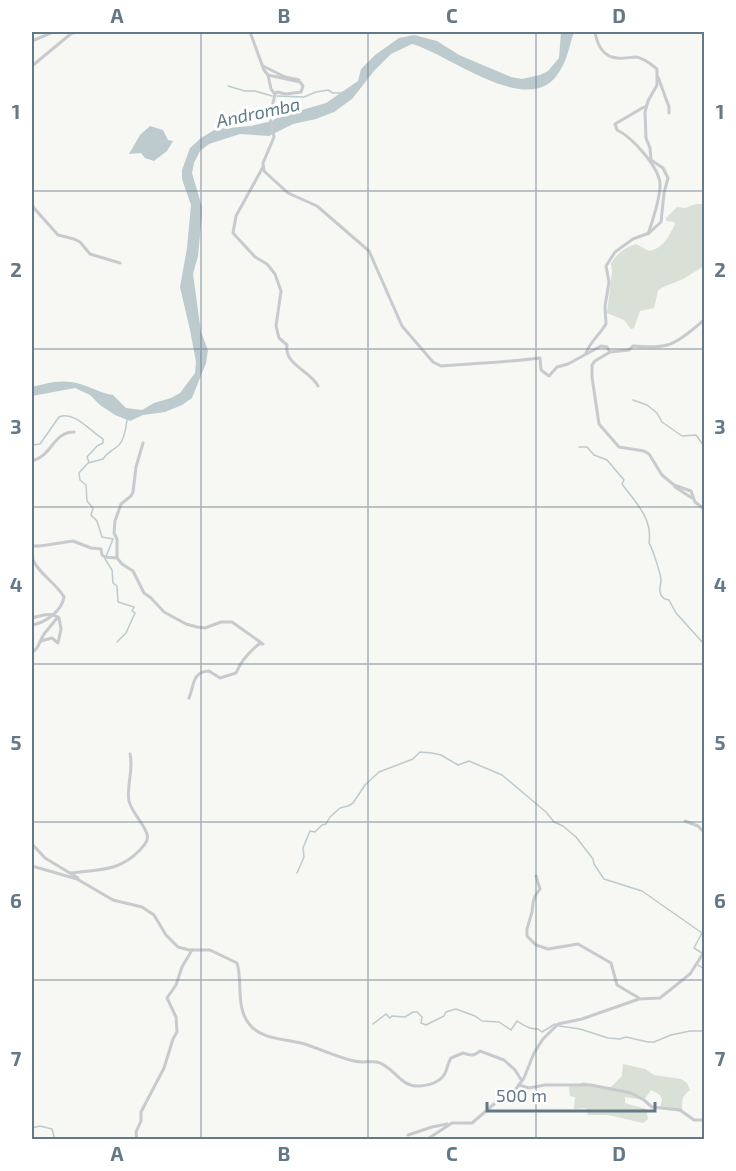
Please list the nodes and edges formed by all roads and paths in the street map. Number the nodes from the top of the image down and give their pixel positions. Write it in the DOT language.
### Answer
graph roads {
  1 [pos="53,32"];
  2 [pos="71,32"];
  3 [pos="80,32"];
  4 [pos="250,32"];
  5 [pos="519,32"];
  6 [pos="527,32"];
  7 [pos="595,32"];
  8 [pos="32,40"];
  9 [pos="262,65"];
  10 [pos="32,66"];
  11 [pos="268,75"];
  12 [pos="657,75"];
  13 [pos="301,83"];
  14 [pos="275,96"];
  15 [pos="645,106"];
  16 [pos="669,113"];
  17 [pos="651,160"];
  18 [pos="263,167"];
  19 [pos="32,191"];
  20 [pos="33,207"];
  21 [pos="648,234"];
  22 [pos="120,263"];
  23 [pos="705,320"];
  24 [pos="610,352"];
  25 [pos="586,353"];
  26 [pos="318,386"];
  27 [pos="74,432"];
  28 [pos="143,443"];
  29 [pos="32,461"];
  30 [pos="705,509"];
  31 [pos="32,545"];
  32 [pos="117,558"];
  33 [pos="43,614"];
  34 [pos="51,615"];
  35 [pos="58,617"];
  36 [pos="32,618"];
  37 [pos="32,624"];
  38 [pos="40,641"];
  39 [pos="32,653"];
  40 [pos="189,698"];
  41 [pos="130,754"];
  42 [pos="685,821"];
  43 [pos="705,832"];
  44 [pos="32,844"];
  45 [pos="32,866"];
  46 [pos="71,873"];
  47 [pos="536,876"];
  48 [pos="82,881"];
  49 [pos="192,950"];
  50 [pos="705,952"];
  51 [pos="639,999"];
  52 [pos="520,1083"];
  53 [pos="705,1120"];
  54 [pos="452,1124"];
  55 [pos="408,1135"];
  56 [pos="137,1140"];
  57 [pos="426,1140"];
  1 -- 8 [label="street"];
  2 -- 3 [label="street"];
  2 -- 10 [label="street"];
  4 -- 9 [label="street"];
  5 -- 6 [label="street"];
  7 -- 12 [label="street"];
  9 -- 11 [label="street"];
  9 -- 13 [label="street"];
  11 -- 13 [label="street"];
  11 -- 14 [label="street"];
  12 -- 15 [label="street"];
  12 -- 16 [label="street"];
  13 -- 14 [label="street"];
  14 -- 18 [label="street"];
  15 -- 17 [label="street"];
  15 -- 17 [label="street"];
  17 -- 21 [label="street"];
  17 -- 21 [label="street"];
  18 -- 25 [label="street"];
  18 -- 26 [label="street"];
  19 -- 20 [label="street"];
  20 -- 22 [label="street"];
  21 -- 25 [label="street"];
  23 -- 24 [label="street"];
  24 -- 25 [label="street"];
  24 -- 30 [label="street"];
  27 -- 29 [label="street"];
  28 -- 32 [label="street"];
  31 -- 32 [label="street"];
  31 -- 34 [label="street"];
  32 -- 40 [label="street"];
  33 -- 34 [label="street"];
  33 -- 36 [label="street"];
  33 -- 37 [label="street"];
  34 -- 35 [label="street"];
  34 -- 37 [label="street"];
  35 -- 38 [label="street"];
  35 -- 38 [label="street"];
  38 -- 39 [label="street"];
  41 -- 46 [label="street"];
  42 -- 43 [label="street"];
  44 -- 46 [label="street"];
  45 -- 48 [label="street"];
  46 -- 48 [label="street"];
  47 -- 51 [label="street"];
  48 -- 49 [label="street"];
  49 -- 52 [label="street"];
  49 -- 56 [label="street"];
  50 -- 51 [label="street"];
  51 -- 52 [label="street"];
  52 -- 53 [label="street"];
  52 -- 54 [label="street"];
  54 -- 55 [label="street"];
  54 -- 57 [label="street"];
}
